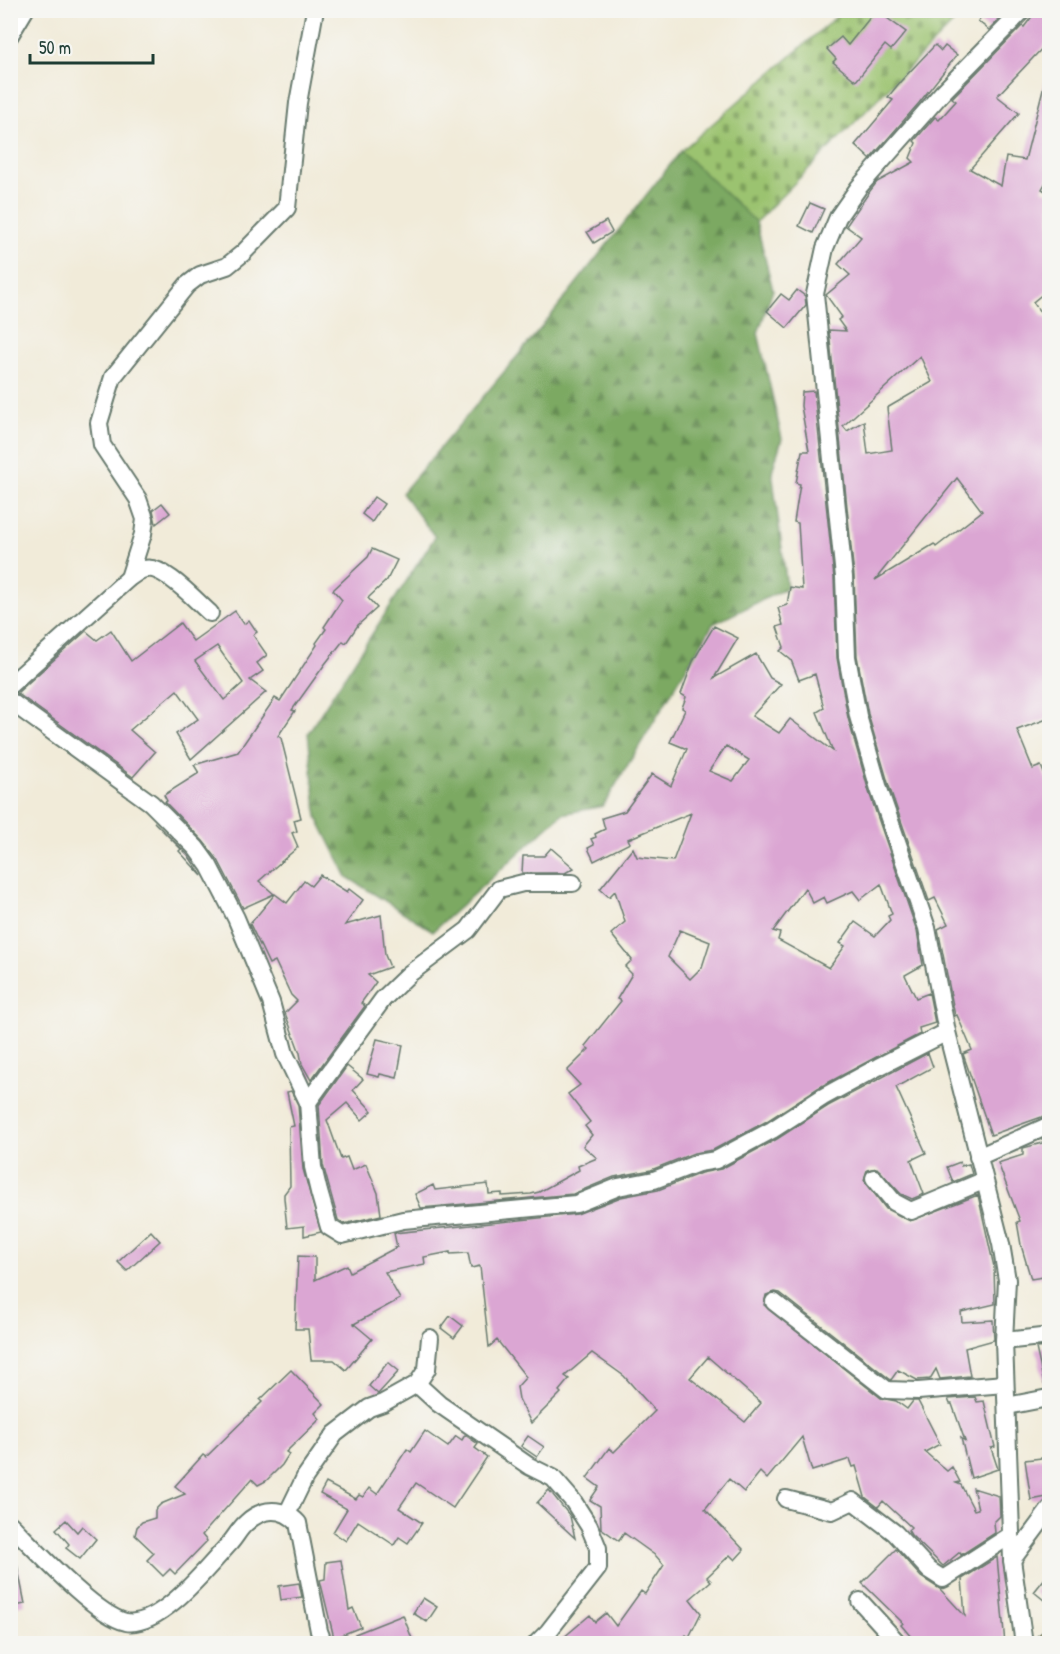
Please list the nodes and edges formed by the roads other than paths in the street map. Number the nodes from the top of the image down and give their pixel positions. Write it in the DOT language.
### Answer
graph roads {
  1 [pos="25,10"];
  2 [pos="315,10"];
  3 [pos="1023,10"];
  4 [pos="10,35"];
  5 [pos="129,578"];
  6 [pos="210,613"];
  7 [pos="10,685"];
  8 [pos="10,700"];
  9 [pos="573,883"];
  10 [pos="947,1032"];
  11 [pos="308,1102"];
  12 [pos="1050,1125"];
  13 [pos="978,1157"];
  14 [pos="874,1178"];
  15 [pos="983,1181"];
  16 [pos="774,1302"];
  17 [pos="1050,1336"];
  18 [pos="430,1338"];
  19 [pos="1004,1341"];
  20 [pos="417,1384"];
  21 [pos="1005,1384"];
  22 [pos="1048,1398"];
  23 [pos="1006,1406"];
  24 [pos="786,1499"];
  25 [pos="1050,1509"];
  26 [pos="288,1512"];
  27 [pos="10,1524"];
  28 [pos="1011,1534"];
  29 [pos="1012,1560"];
  30 [pos="860,1602"];
  31 [pos="1050,1640"];
  32 [pos="324,1644"];
  33 [pos="536,1644"];
  34 [pos="899,1644"];
  35 [pos="1024,1644"];
  36 [pos="1046,1644"];
  1 -- 4 [label="street"];
  2 -- 5 [label="street"];
  3 -- 10 [label="street"];
  5 -- 6 [label="street"];
  5 -- 7 [label="street"];
  8 -- 11 [label="street"];
  9 -- 11 [label="street"];
  10 -- 11 [label="street"];
  10 -- 13 [label="street"];
  12 -- 13 [label="street"];
  13 -- 15 [label="street"];
  14 -- 15 [label="street"];
  15 -- 19 [label="street"];
  16 -- 21 [label="street"];
  17 -- 19 [label="street"];
  18 -- 20 [label="street"];
  19 -- 21 [label="street"];
  20 -- 26 [label="street"];
  20 -- 33 [label="street"];
  21 -- 23 [label="street"];
  22 -- 23 [label="street"];
  23 -- 28 [label="street"];
  24 -- 28 [label="street"];
  25 -- 29 [label="street"];
  26 -- 27 [label="street"];
  26 -- 32 [label="street"];
  28 -- 29 [label="street"];
  29 -- 35 [label="street"];
  30 -- 34 [label="street"];
  31 -- 36 [label="main road"];
}
